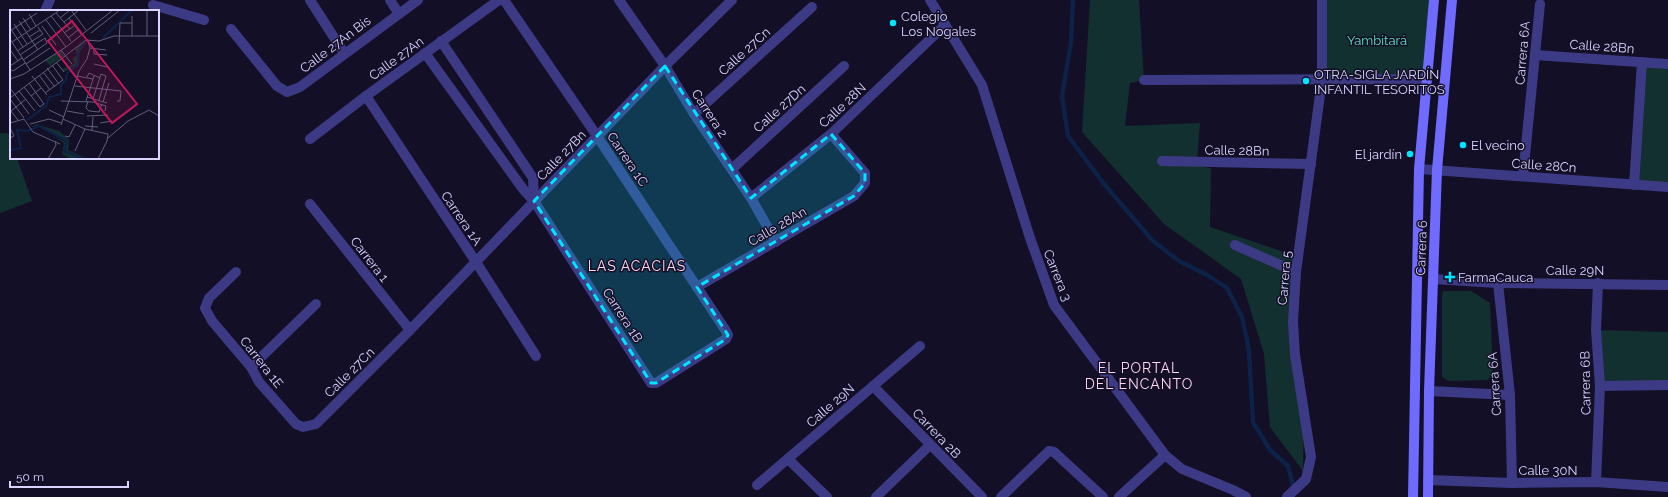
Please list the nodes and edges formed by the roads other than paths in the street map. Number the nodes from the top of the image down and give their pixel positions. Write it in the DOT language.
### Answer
graph roads {
  1 [pos="50,0"];
  2 [pos="310,0"];
  3 [pos="390,0"];
  4 [pos="418,0"];
  5 [pos="499,0"];
  6 [pos="504,0"];
  7 [pos="619,0"];
  8 [pos="732,0"];
  9 [pos="930,0"];
  10 [pos="1322,0"];
  11 [pos="1434,0"];
  12 [pos="1452,0"];
  13 [pos="1540,4"];
  14 [pos="153,5"];
  15 [pos="812,8"];
  16 [pos="45,10"];
  17 [pos="399,14"];
  18 [pos="204,20"];
  19 [pos="946,25"];
  20 [pos="231,29"];
  21 [pos="442,41"];
  22 [pos="344,53"];
  23 [pos="425,53"];
  24 [pos="1535,55"];
  25 [pos="1642,62"];
  26 [pos="1668,64"];
  27 [pos="665,66"];
  28 [pos="844,66"];
  29 [pos="1427,79"];
  30 [pos="1144,80"];
  31 [pos="1322,80"];
  32 [pos="366,96"];
  33 [pos="694,114"];
  34 [pos="831,134"];
  35 [pos="597,136"];
  36 [pos="310,139"];
  37 [pos="1162,161"];
  38 [pos="1311,164"];
  39 [pos="732,169"];
  40 [pos="1419,169"];
  41 [pos="1437,170"];
  42 [pos="1523,176"];
  43 [pos="1634,185"];
  44 [pos="1668,187"];
  45 [pos="751,198"];
  46 [pos="534,201"];
  47 [pos="310,204"];
  48 [pos="776,242"];
  49 [pos="1234,245"];
  50 [pos="476,262"];
  51 [pos="236,272"];
  52 [pos="1296,272"];
  53 [pos="1433,279"];
  54 [pos="1598,283"];
  55 [pos="1498,284"];
  56 [pos="1668,285"];
  57 [pos="698,287"];
  58 [pos="316,304"];
  59 [pos="410,330"];
  60 [pos="728,335"];
  61 [pos="920,346"];
  62 [pos="536,356"];
  63 [pos="250,367"];
  64 [pos="1668,385"];
  65 [pos="873,386"];
  66 [pos="1600,386"];
  67 [pos="1429,391"];
  68 [pos="1510,395"];
  69 [pos="303,428"];
  70 [pos="930,445"];
  71 [pos="1165,455"];
  72 [pos="788,458"];
  73 [pos="1428,480"];
  74 [pos="1596,482"];
  75 [pos="1512,483"];
  76 [pos="757,485"];
  77 [pos="1668,487"];
  78 [pos="827,497"];
  79 [pos="876,497"];
  80 [pos="982,497"];
  81 [pos="1001,497"];
  82 [pos="1103,497"];
  83 [pos="1119,497"];
  84 [pos="1246,497"];
  85 [pos="1287,497"];
  86 [pos="1413,497"];
  87 [pos="1428,497"];
  1 -- 16 [label="street"];
  2 -- 22 [label="street"];
  3 -- 17 [label="street"];
  4 -- 17 [label="street, Calle 27An Bis"];
  5 -- 21 [label="street, Calle 27An"];
  6 -- 35 [label="street, Carrera 1C"];
  7 -- 27 [label="street, Carrera 2"];
  8 -- 27 [label="street, Calle 27Bn"];
  9 -- 19 [label="street, Carrera 3"];
  10 -- 31 [label="street, Carrera 5"];
  11 -- 29 [label="main road, Carrera 6"];
  12 -- 41 [label="main road, Carrera 6"];
  13 -- 24 [label="street, Carrera 6A"];
  14 -- 18 [label="street"];
  15 -- 33 [label="street, Calle 27Cn"];
  17 -- 22 [label="street, Calle 27An Bis"];
  19 -- 34 [label="street, Calle 28N"];
  19 -- 71 [label="street, Carrera 3"];
  20 -- 22 [label="street, Calle 27An Bis"];
  21 -- 23 [label="street, Calle 27An"];
  21 -- 46 [label="street"];
  23 -- 32 [label="street, Calle 27An"];
  23 -- 46 [label="street, Carrera 1B"];
  24 -- 25 [label="street, Calle 28Bn"];
  24 -- 42 [label="street, Carrera 6A"];
  25 -- 26 [label="street, Calle 28Bn"];
  25 -- 43 [label="street"];
  27 -- 33 [label="street, Carrera 2"];
  27 -- 35 [label="street, Calle 27Bn"];
  28 -- 39 [label="street, Calle 27Dn"];
  29 -- 31 [label="street"];
  29 -- 40 [label="main road, Carrera 6"];
  30 -- 31 [label="street"];
  31 -- 38 [label="street, Carrera 5"];
  32 -- 36 [label="street, Calle 27An"];
  32 -- 50 [label="street, Carrera 1A"];
  33 -- 39 [label="street, Carrera 2"];
  34 -- 45 [label="street, Calle 28N"];
  34 -- 48 [label="street, Calle 28An"];
  35 -- 46 [label="street, Calle 27Bn"];
  35 -- 57 [label="street, Carrera 1C"];
  37 -- 38 [label="street, Calle 28Bn"];
  38 -- 52 [label="street, Carrera 5"];
  39 -- 45 [label="street, Carrera 2"];
  40 -- 41 [label="street, Calle 28Cn"];
  40 -- 86 [label="main road, Carrera 6"];
  41 -- 42 [label="street, Calle 28Cn"];
  41 -- 53 [label="main road, Carrera 6"];
  42 -- 43 [label="street, Calle 28Cn"];
  43 -- 44 [label="street, Calle 28Cn"];
  45 -- 48 [label="street, Carrera 2"];
  46 -- 50 [label="street, Calle 27Bn"];
  46 -- 60 [label="street, Carrera 1B"];
  47 -- 59 [label="street, Carrera 1"];
  48 -- 57 [label="street, Calle 28An"];
  49 -- 52 [label="street"];
  50 -- 59 [label="street, Calle 27Bn"];
  50 -- 62 [label="street, Carrera 1A"];
  51 -- 63 [label="street, Carrera 1E"];
  52 -- 85 [label="street, Carrera 5"];
  53 -- 55 [label="street, Calle 29N"];
  53 -- 67 [label="main road, Carrera 6"];
  54 -- 55 [label="street, Calle 29N"];
  54 -- 56 [label="street, Calle 29N"];
  54 -- 66 [label="street, Carrera 6B"];
  55 -- 68 [label="street, Carrera 6A"];
  57 -- 60 [label="street, Carrera 1C"];
  58 -- 63 [label="street"];
  59 -- 69 [label="street, Calle 27Cn"];
  61 -- 65 [label="street, Calle 29N"];
  63 -- 69 [label="street, Carrera 1E"];
  64 -- 66 [label="street"];
  65 -- 70 [label="street, Carrera 2B"];
  65 -- 72 [label="street, Calle 29N"];
  66 -- 74 [label="street, Carrera 6B"];
  67 -- 68 [label="street"];
  67 -- 73 [label="main road, Carrera 6"];
  68 -- 75 [label="street, Carrera 6A"];
  70 -- 79 [label="street"];
  70 -- 80 [label="street, Carrera 2B"];
  71 -- 83 [label="street"];
  71 -- 84 [label="street, Carrera 3"];
  72 -- 76 [label="street, Calle 29N"];
  72 -- 78 [label="street"];
  73 -- 75 [label="street, Calle 30N"];
  73 -- 87 [label="main road, Carrera 6"];
  74 -- 75 [label="street, Calle 30N"];
  74 -- 77 [label="street, Calle 30N"];
  81 -- 82 [label="street"];
}
